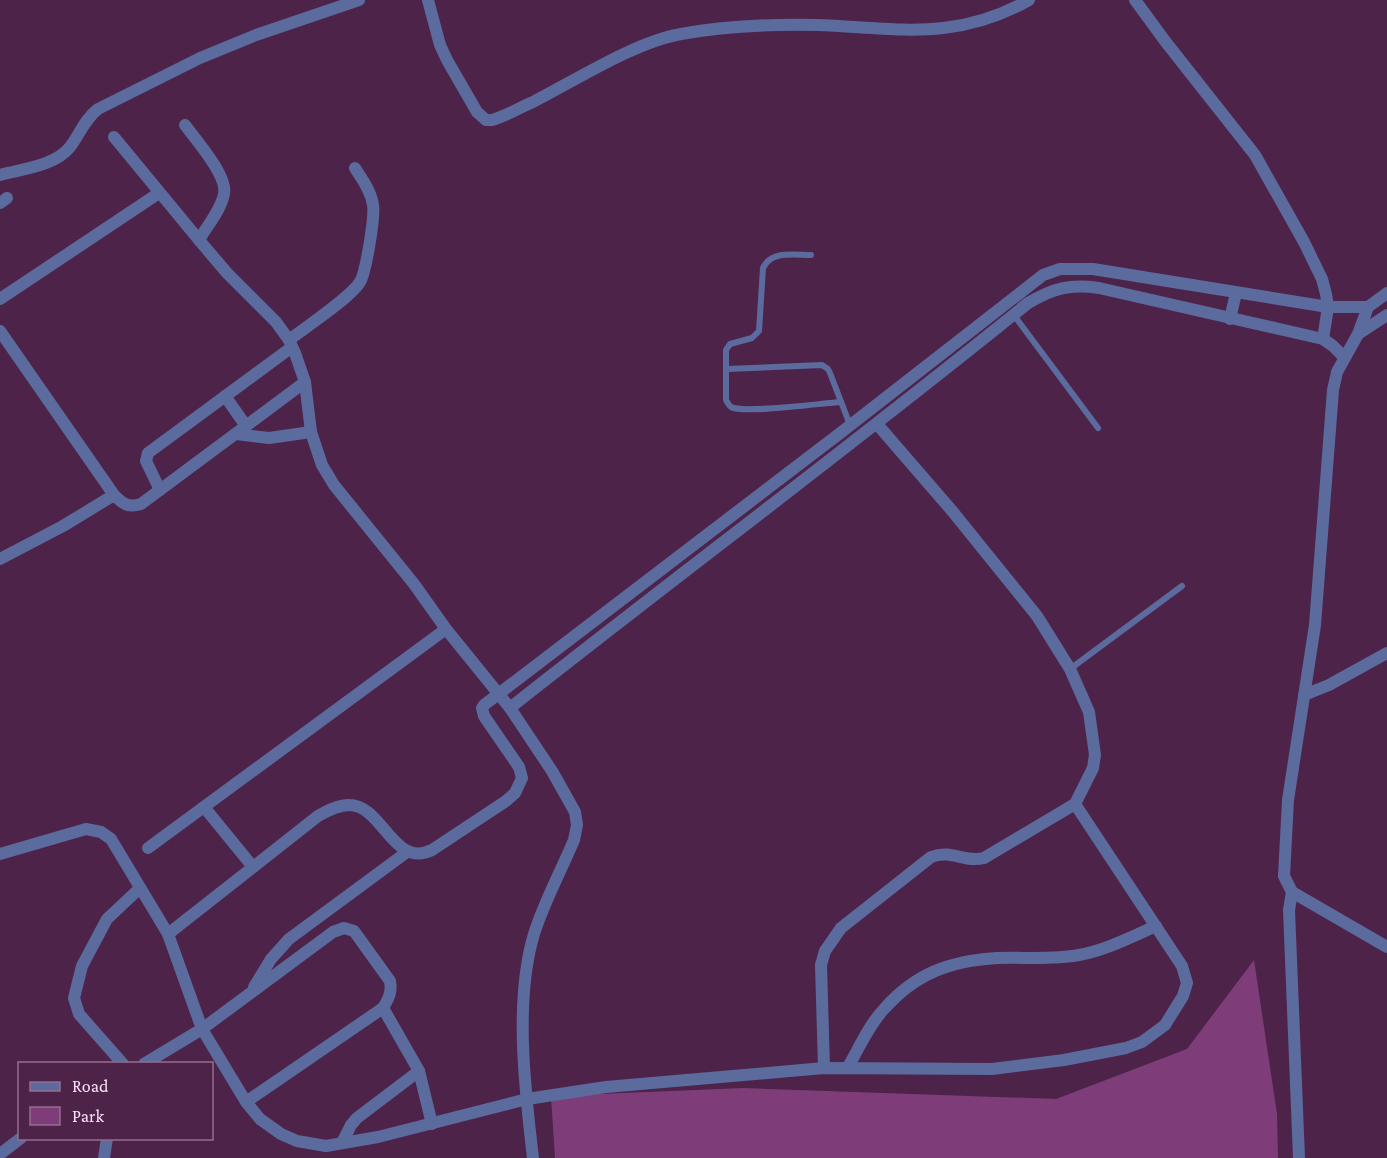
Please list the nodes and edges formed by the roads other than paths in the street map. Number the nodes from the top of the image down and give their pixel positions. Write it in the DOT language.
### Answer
graph roads {
  1 [pos="359,0"];
  2 [pos="428,0"];
  3 [pos="1029,0"];
  4 [pos="1135,0"];
  5 [pos="185,125"];
  6 [pos="114,137"];
  7 [pos="355,168"];
  8 [pos="0,175"];
  9 [pos="159,193"];
  10 [pos="199,240"];
  11 [pos="811,255"];
  12 [pos="1236,293"];
  13 [pos="1387,293"];
  14 [pos="0,299"];
  15 [pos="1005,304"];
  16 [pos="1328,307"];
  17 [pos="1368,307"];
  18 [pos="1014,315"];
  19 [pos="1387,315"];
  20 [pos="1230,319"];
  21 [pos="0,332"];
  22 [pos="1358,334"];
  23 [pos="1323,339"];
  24 [pos="291,344"];
  25 [pos="1344,357"];
  26 [pos="727,369"];
  27 [pos="305,382"];
  28 [pos="225,396"];
  29 [pos="841,402"];
  30 [pos="879,402"];
  31 [pos="890,413"];
  32 [pos="877,424"];
  33 [pos="850,425"];
  34 [pos="1098,428"];
  35 [pos="241,430"];
  36 [pos="311,432"];
  37 [pos="160,490"];
  38 [pos="114,495"];
  39 [pos="0,559"];
  40 [pos="1182,586"];
  41 [pos="446,629"];
  42 [pos="1387,653"];
  43 [pos="1070,669"];
  44 [pos="499,694"];
  45 [pos="1304,695"];
  46 [pos="510,708"];
  47 [pos="1075,804"];
  48 [pos="204,807"];
  49 [pos="148,848"];
  50 [pos="407,852"];
  51 [pos="0,854"];
  52 [pos="253,867"];
  53 [pos="140,888"];
  54 [pos="1292,892"];
  55 [pos="1155,926"];
  56 [pos="168,934"];
  57 [pos="1387,947"];
  58 [pos="251,993"];
  59 [pos="382,1008"];
  60 [pos="202,1029"];
  61 [pos="121,1062"];
  62 [pos="147,1062"];
  63 [pos="848,1067"];
  64 [pos="824,1068"];
  65 [pos="419,1071"];
  66 [pos="526,1099"];
  67 [pos="246,1102"];
  68 [pos="432,1124"];
  69 [pos="18,1140"];
  70 [pos="107,1140"];
  71 [pos="342,1143"];
  72 [pos="0,1154"];
  73 [pos="104,1158"];
  74 [pos="533,1158"];
  75 [pos="1299,1158"];
  1 -- 8 [label="street"];
  2 -- 3 [label="street"];
  4 -- 16 [label="street"];
  5 -- 10 [label="street"];
  6 -- 9 [label="street"];
  7 -- 24 [label="street"];
  9 -- 10 [label="street"];
  9 -- 14 [label="street"];
  10 -- 24 [label="street"];
  11 -- 26 [label="lane"];
  12 -- 15 [label="street"];
  12 -- 16 [label="street"];
  12 -- 20 [label="street"];
  13 -- 17 [label="street"];
  15 -- 18 [label="lane"];
  15 -- 30 [label="street"];
  16 -- 17 [label="street"];
  16 -- 23 [label="street"];
  17 -- 22 [label="street"];
  18 -- 20 [label="street"];
  18 -- 31 [label="street"];
  18 -- 34 [label="lane"];
  19 -- 22 [label="street"];
  20 -- 23 [label="street"];
  21 -- 38 [label="street"];
  22 -- 25 [label="street"];
  23 -- 25 [label="street"];
  24 -- 27 [label="street"];
  24 -- 28 [label="street"];
  25 -- 45 [label="street"];
  26 -- 29 [label="lane"];
  26 -- 29 [label="lane"];
  27 -- 35 [label="street"];
  27 -- 36 [label="street"];
  28 -- 35 [label="street"];
  28 -- 37 [label="street"];
  29 -- 33 [label="lane"];
  30 -- 31 [label="street"];
  30 -- 33 [label="street"];
  31 -- 32 [label="street"];
  32 -- 43 [label="street"];
  32 -- 46 [label="street"];
  33 -- 44 [label="street"];
  35 -- 36 [label="street"];
  35 -- 37 [label="street"];
  36 -- 41 [label="street"];
  37 -- 38 [label="street"];
  38 -- 39 [label="street"];
  40 -- 43 [label="lane"];
  41 -- 44 [label="street"];
  41 -- 48 [label="street"];
  42 -- 45 [label="street"];
  43 -- 47 [label="street"];
  44 -- 46 [label="street"];
  44 -- 50 [label="street"];
  45 -- 54 [label="street"];
  46 -- 66 [label="street"];
  47 -- 55 [label="street"];
  47 -- 64 [label="street"];
  48 -- 49 [label="street"];
  48 -- 52 [label="street"];
  50 -- 52 [label="street"];
  50 -- 58 [label="street"];
  51 -- 53 [label="street"];
  52 -- 56 [label="street"];
  53 -- 56 [label="street"];
  53 -- 61 [label="street"];
  54 -- 57 [label="street"];
  54 -- 75 [label="street"];
  55 -- 63 [label="street"];
  55 -- 63 [label="street"];
  56 -- 60 [label="street"];
  58 -- 59 [label="street"];
  58 -- 60 [label="street"];
  59 -- 65 [label="street"];
  59 -- 67 [label="street"];
  60 -- 62 [label="street"];
  60 -- 67 [label="street"];
  63 -- 64 [label="street"];
  64 -- 66 [label="street"];
  65 -- 68 [label="street"];
  65 -- 71 [label="street"];
  66 -- 68 [label="street"];
  66 -- 74 [label="street"];
  67 -- 71 [label="street"];
  68 -- 71 [label="street"];
  69 -- 72 [label="street"];
  70 -- 73 [label="street"];
}
